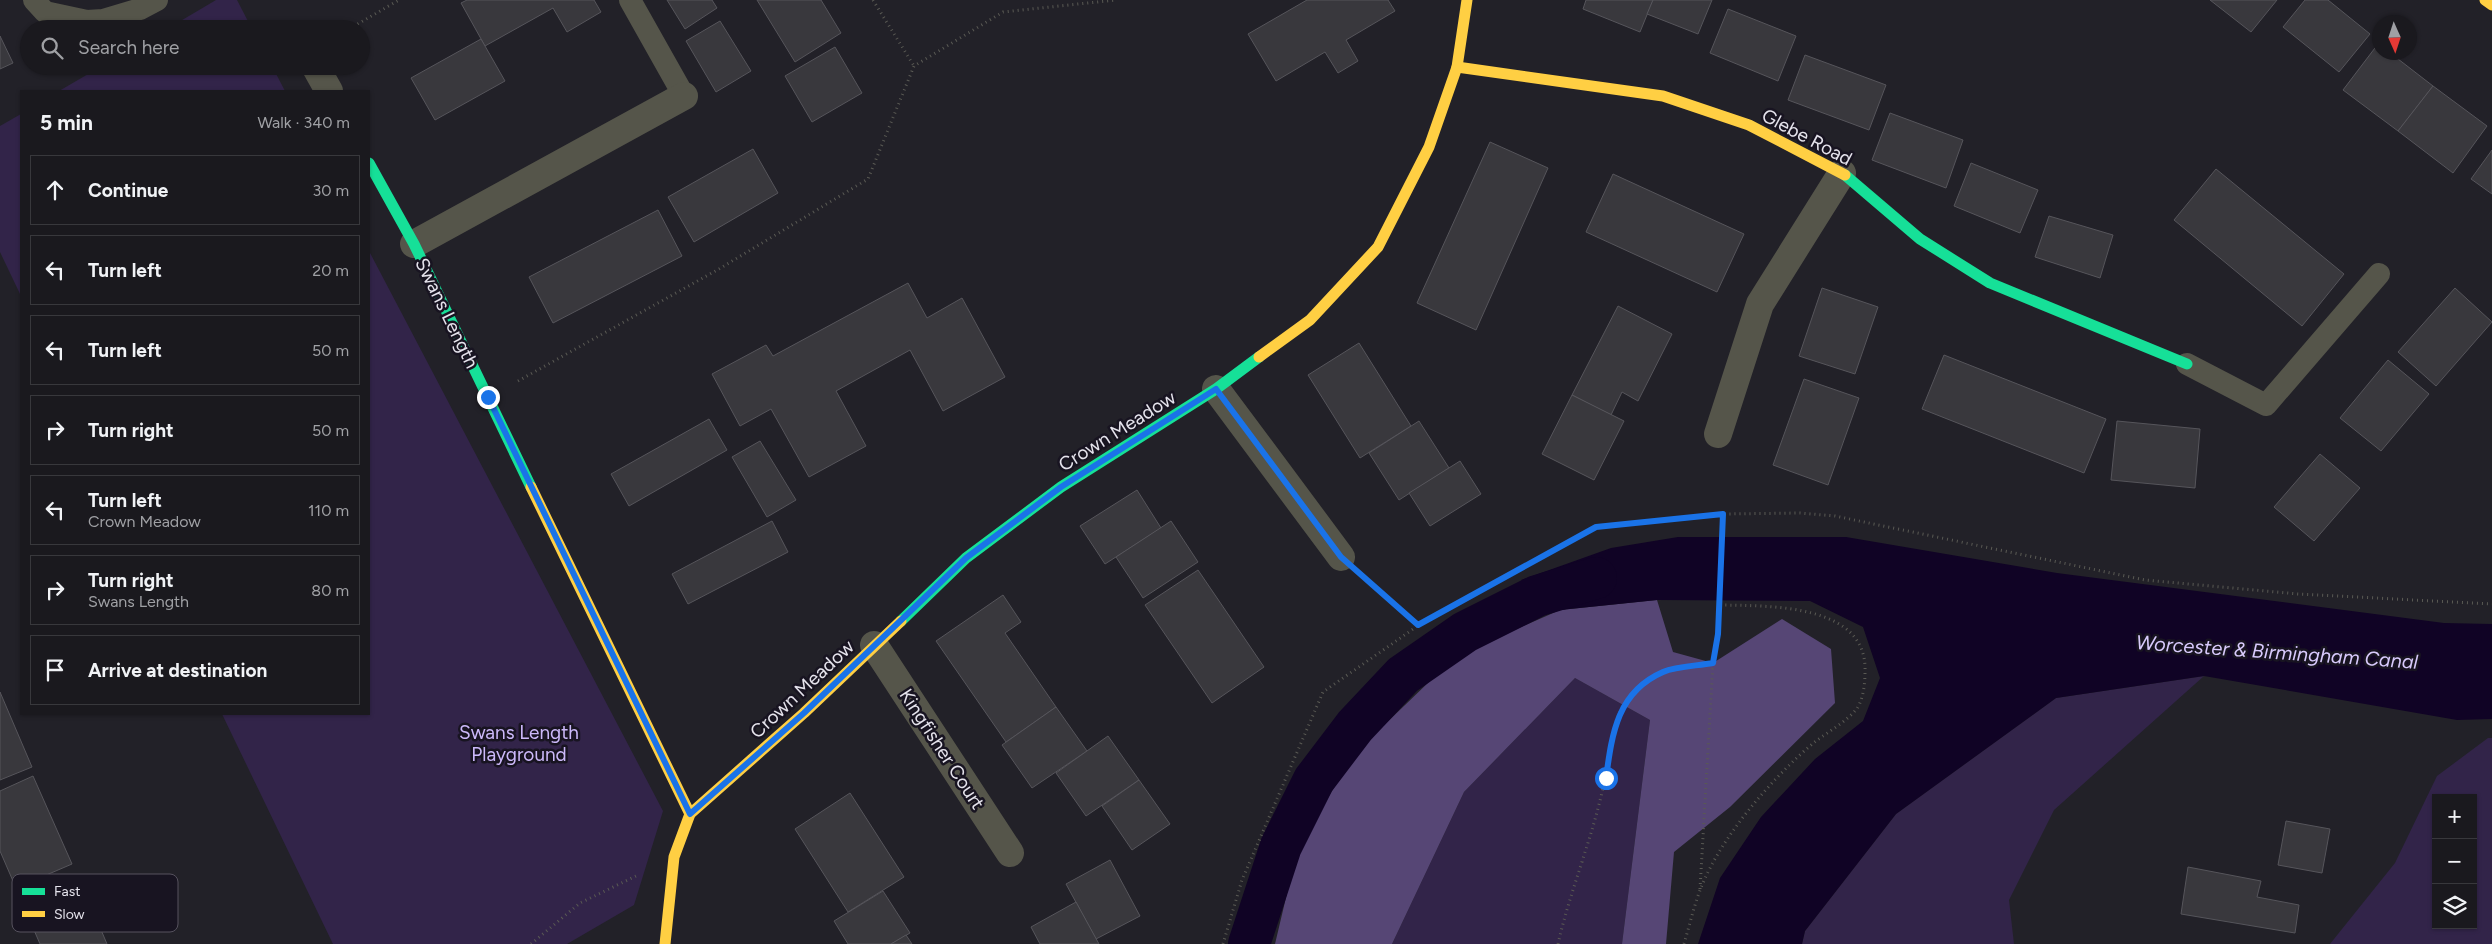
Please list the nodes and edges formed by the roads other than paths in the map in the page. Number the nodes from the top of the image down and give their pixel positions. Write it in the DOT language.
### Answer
graph roads {
  1 [pos="34,0"];
  2 [pos="157,0"];
  3 [pos="630,0"];
  4 [pos="1467,0"];
  5 [pos="2485,0"];
  6 [pos="2492,5"];
  7 [pos="82,20"];
  8 [pos="104,20"];
  9 [pos="1456,67"];
  10 [pos="320,75"];
  11 [pos="328,90"];
  12 [pos="684,96"];
  13 [pos="370,165"];
  14 [pos="1842,173"];
  15 [pos="414,244"];
  16 [pos="2379,274"];
  17 [pos="2187,364"];
  18 [pos="1216,389"];
  19 [pos="1718,434"];
  20 [pos="1341,557"];
  21 [pos="874,645"];
  22 [pos="690,814"];
  23 [pos="1010,853"];
  24 [pos="665,944"];
  1 -- 7 [label="lane"];
  2 -- 8 [label="lane"];
  3 -- 12 [label="lane"];
  4 -- 9 [label="street, Crown Meadow"];
  5 -- 6 [label="street"];
  9 -- 14 [label="street, Glebe Road"];
  9 -- 18 [label="street, Crown Meadow"];
  10 -- 11 [label="street"];
  12 -- 15 [label="street, Swans Length"];
  13 -- 15 [label="street, Swans Length"];
  14 -- 17 [label="street, Glebe Road"];
  14 -- 19 [label="street"];
  15 -- 22 [label="street, Swans Length"];
  16 -- 17 [label="lane"];
  18 -- 20 [label="street"];
  18 -- 21 [label="street, Crown Meadow"];
  21 -- 22 [label="street, Crown Meadow"];
  21 -- 23 [label="street, Kingfisher Court"];
  22 -- 24 [label="street, Crown Meadow"];
}
